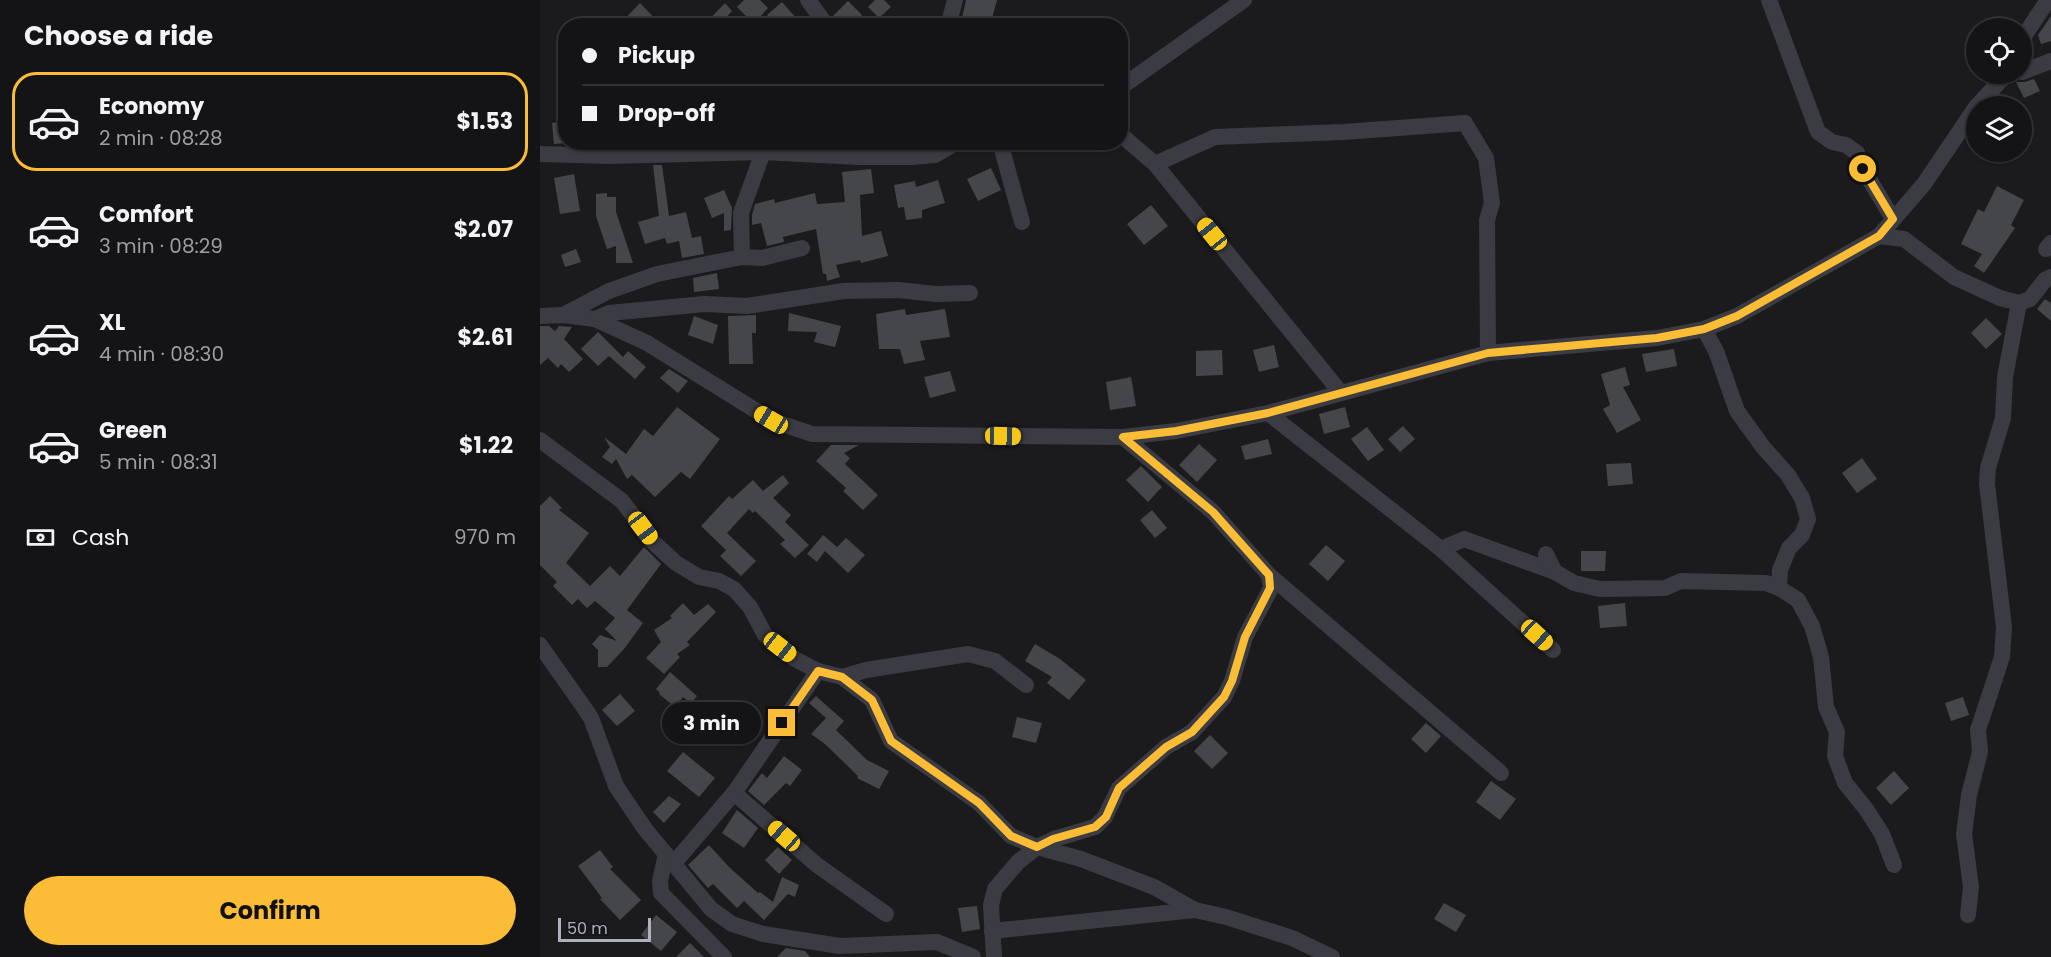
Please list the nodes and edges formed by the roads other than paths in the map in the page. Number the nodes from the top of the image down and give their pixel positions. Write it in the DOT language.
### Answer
graph roads {
  1 [pos="808,0"];
  2 [pos="955,0"];
  3 [pos="1245,0"];
  4 [pos="1769,0"];
  5 [pos="2048,0"];
  6 [pos="821,18"];
  7 [pos="950,18"];
  8 [pos="2032,24"];
  9 [pos="2051,61"];
  10 [pos="2032,68"];
  11 [pos="1128,82"];
  12 [pos="1996,84"];
  13 [pos="1128,141"];
  14 [pos="710,150"];
  15 [pos="760,150"];
  16 [pos="859,150"];
  17 [pos="914,150"];
  18 [pos="943,150"];
  19 [pos="1002,150"];
  20 [pos="540,154"];
  21 [pos="1155,164"];
  22 [pos="1893,219"];
  23 [pos="1022,222"];
  24 [pos="1879,236"];
  25 [pos="802,248"];
  26 [pos="742,257"];
  27 [pos="2051,277"];
  28 [pos="970,293"];
  29 [pos="2019,303"];
  30 [pos="563,315"];
  31 [pos="540,316"];
  32 [pos="595,319"];
  33 [pos="1704,329"];
  34 [pos="1488,353"];
  35 [pos="1341,393"];
  36 [pos="1268,413"];
  37 [pos="1123,437"];
  38 [pos="540,440"];
  39 [pos="1441,549"];
  40 [pos="1546,554"];
  41 [pos="1555,572"];
  42 [pos="1269,575"];
  43 [pos="1779,588"];
  44 [pos="540,645"];
  45 [pos="1552,650"];
  46 [pos="818,671"];
  47 [pos="842,677"];
  48 [pos="1026,685"];
  49 [pos="1501,773"];
  50 [pos="734,793"];
  51 [pos="1037,847"];
  52 [pos="670,858"];
  53 [pos="1894,865"];
  54 [pos="1195,910"];
  55 [pos="886,914"];
  56 [pos="1968,915"];
  57 [pos="992,931"];
  58 [pos="842,952"];
  59 [pos="724,957"];
  60 [pos="974,957"];
  61 [pos="994,957"];
  62 [pos="1332,957"];
  1 -- 6 [label="street"];
  2 -- 7 [label="street"];
  3 -- 11 [label="street"];
  4 -- 22 [label="street"];
  5 -- 8 [label="street"];
  9 -- 10 [label="street"];
  12 -- 22 [label="street"];
  13 -- 21 [label="street"];
  14 -- 20 [label="street"];
  15 -- 26 [label="street"];
  16 -- 17 [label="street"];
  17 -- 18 [label="street"];
  19 -- 23 [label="street"];
  21 -- 34 [label="street"];
  21 -- 35 [label="street"];
  22 -- 24 [label="street"];
  24 -- 29 [label="street"];
  24 -- 33 [label="street"];
  25 -- 26 [label="street"];
  26 -- 30 [label="street"];
  27 -- 29 [label="street"];
  28 -- 32 [label="street"];
  29 -- 56 [label="street"];
  30 -- 31 [label="street"];
  30 -- 32 [label="street"];
  32 -- 37 [label="street"];
  33 -- 34 [label="street"];
  33 -- 43 [label="street"];
  34 -- 35 [label="street"];
  35 -- 36 [label="street"];
  36 -- 37 [label="street"];
  36 -- 39 [label="street"];
  37 -- 42 [label="street"];
  38 -- 46 [label="street"];
  39 -- 41 [label="street"];
  39 -- 45 [label="street"];
  40 -- 41 [label="street"];
  41 -- 43 [label="street"];
  42 -- 49 [label="street"];
  42 -- 51 [label="street"];
  43 -- 53 [label="street"];
  44 -- 52 [label="street"];
  46 -- 47 [label="street"];
  46 -- 50 [label="street"];
  47 -- 48 [label="street"];
  47 -- 51 [label="street"];
  50 -- 52 [label="street"];
  50 -- 55 [label="street"];
  51 -- 54 [label="street"];
  51 -- 57 [label="street"];
  52 -- 58 [label="street"];
  52 -- 59 [label="street"];
  54 -- 57 [label="street"];
  54 -- 62 [label="street"];
  57 -- 61 [label="street"];
  58 -- 60 [label="street"];
}
